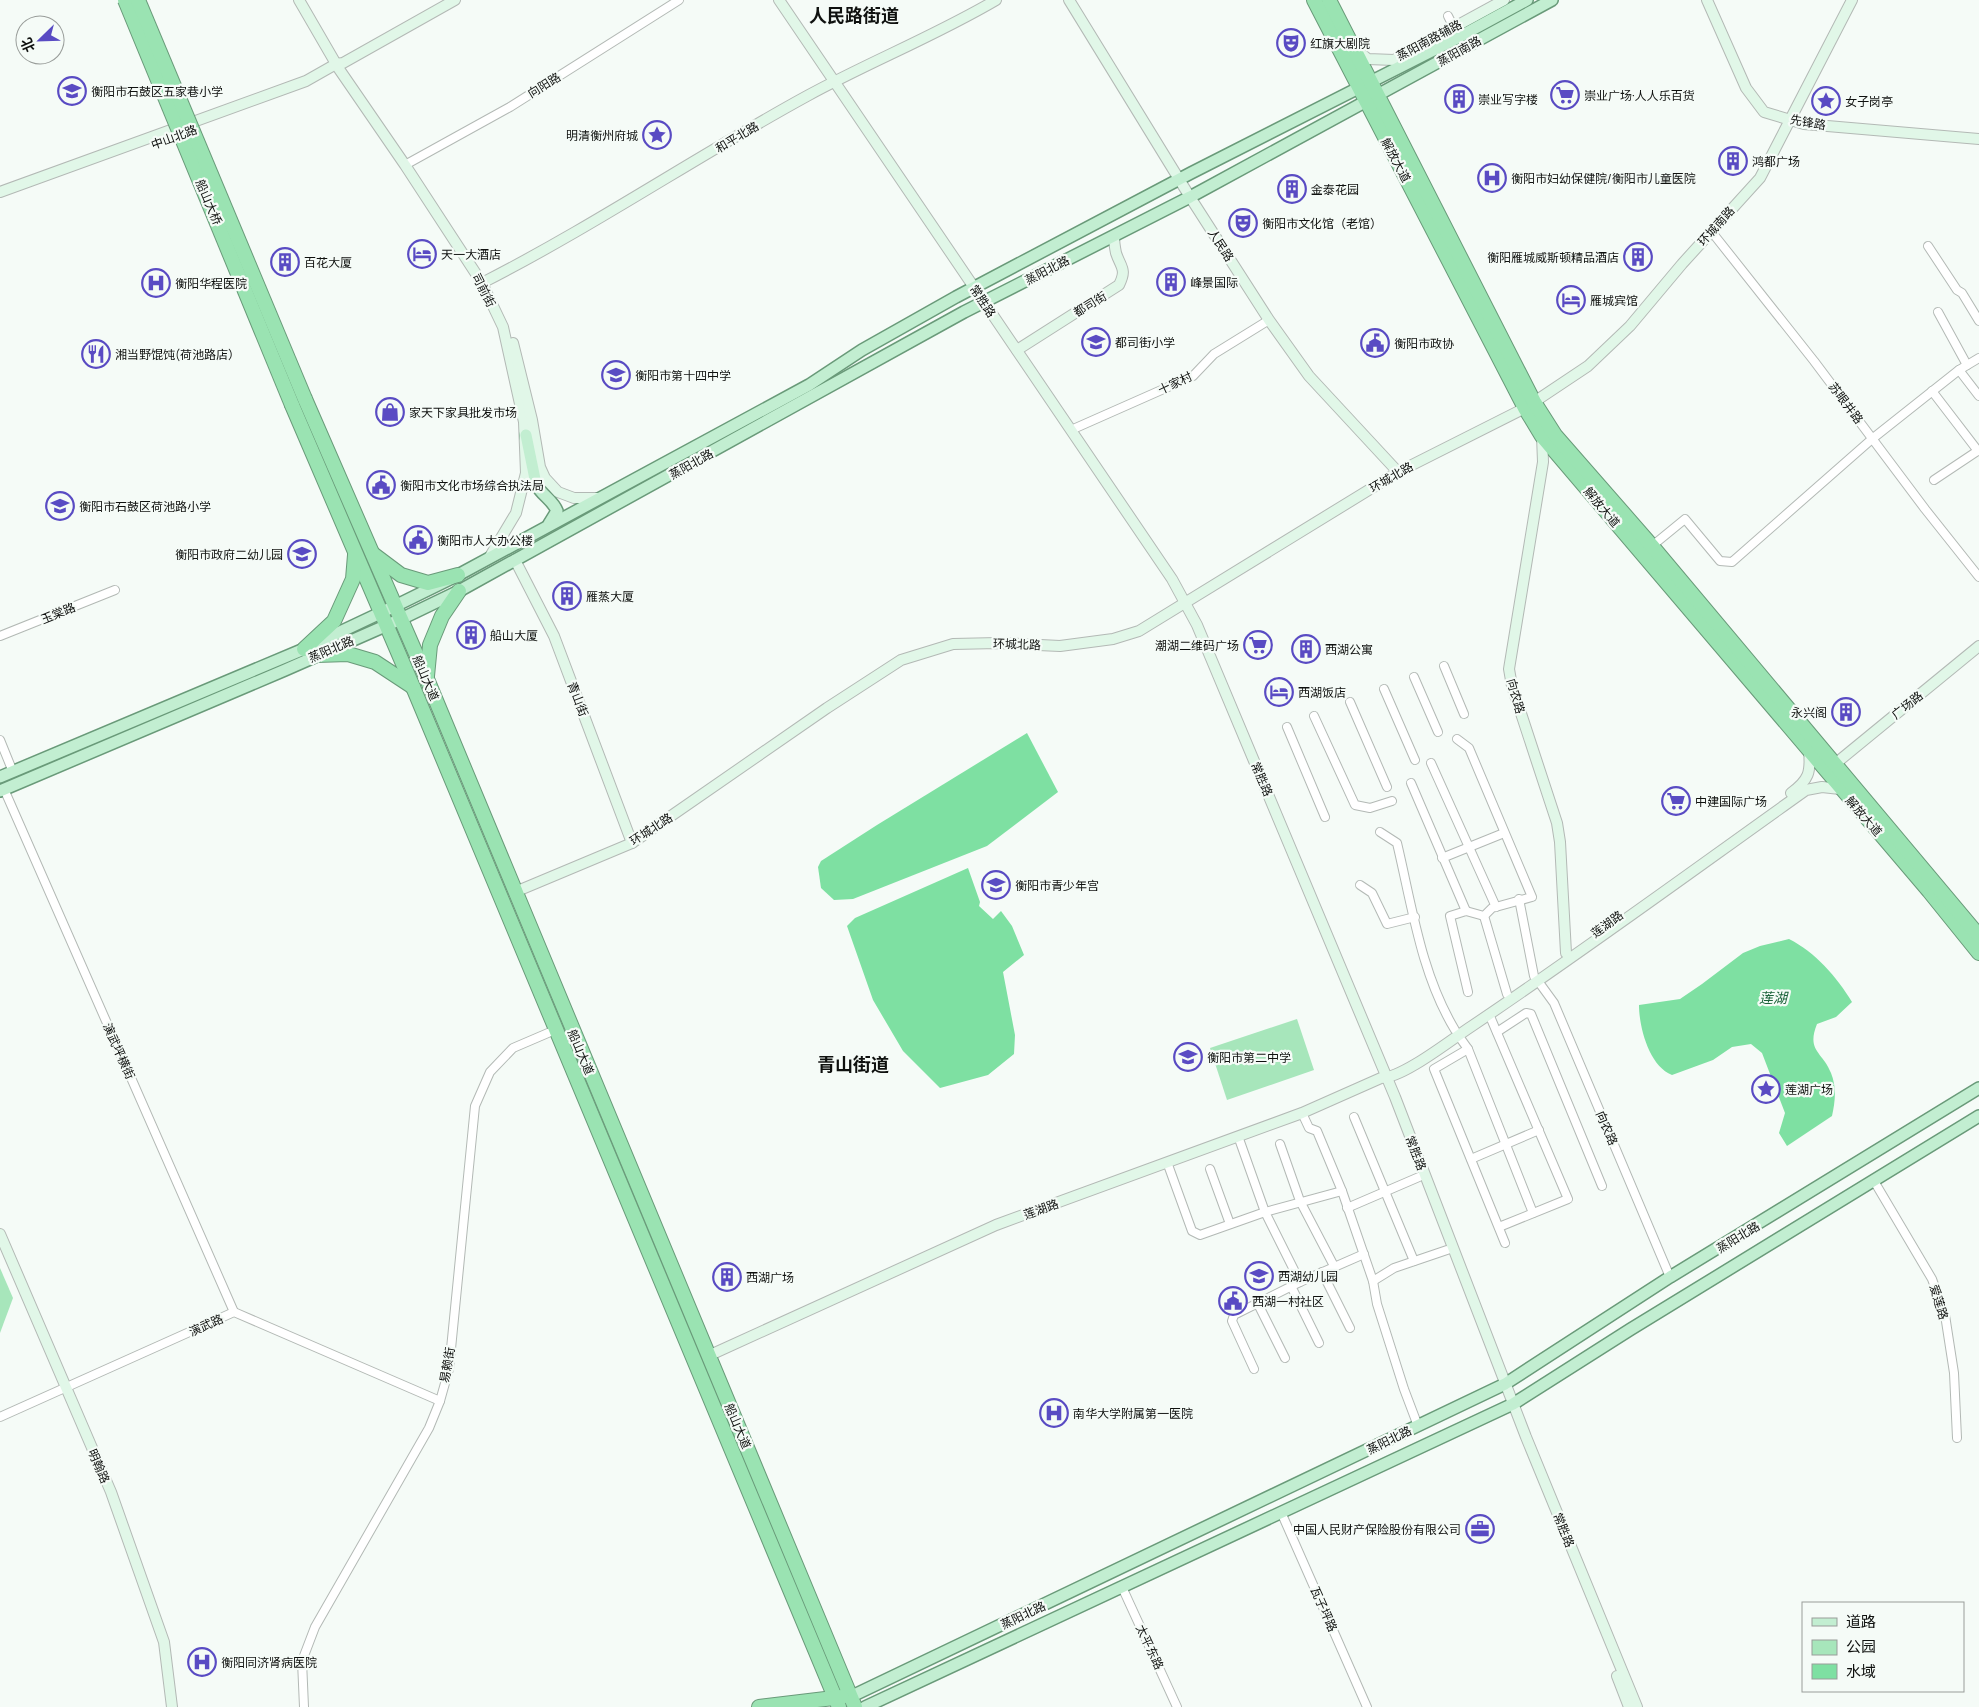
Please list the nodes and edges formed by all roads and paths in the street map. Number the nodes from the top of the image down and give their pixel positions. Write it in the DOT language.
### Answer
graph roads {
  1 [pos="125,0"];
  2 [pos="138,0"];
  3 [pos="299,0"];
  4 [pos="306,0"];
  5 [pos="455,0"];
  6 [pos="679,0"];
  7 [pos="779,0"];
  8 [pos="996,0"];
  9 [pos="1069,0"];
  10 [pos="1314,0"];
  11 [pos="1329,0"];
  12 [pos="1504,0"];
  13 [pos="1527,0"];
  14 [pos="1552,0"];
  15 [pos="1707,0"];
  16 [pos="1714,0"];
  17 [pos="1852,0"];
  18 [pos="1448,16"];
  19 [pos="1456,32"];
  20 [pos="1353,46"];
  21 [pos="339,65"];
  22 [pos="835,82"];
  23 [pos="1365,85"];
  24 [pos="1372,99"];
  25 [pos="1791,117"];
  26 [pos="1979,134"];
  27 [pos="1979,139"];
  28 [pos="408,163"];
  29 [pos="1180,180"];
  30 [pos="0,192"];
  31 [pos="1190,197"];
  32 [pos="0,200"];
  33 [pos="1712,231"];
  34 [pos="1114,236"];
  35 [pos="1928,246"];
  36 [pos="485,281"];
  37 [pos="975,288"];
  38 [pos="984,302"];
  39 [pos="1938,312"];
  40 [pos="1269,320"];
  41 [pos="1979,321"];
  42 [pos="1017,350"];
  43 [pos="1979,358"];
  44 [pos="1967,365"];
  45 [pos="1959,370"];
  46 [pos="1932,391"];
  47 [pos="1979,396"];
  48 [pos="299,402"];
  49 [pos="1529,405"];
  50 [pos="1071,430"];
  51 [pos="526,435"];
  52 [pos="1542,436"];
  53 [pos="1872,439"];
  54 [pos="1979,450"];
  55 [pos="1398,472"];
  56 [pos="1934,480"];
  57 [pos="600,498"];
  58 [pos="546,527"];
  59 [pos="1652,546"];
  60 [pos="355,552"];
  61 [pos="372,553"];
  62 [pos="489,558"];
  63 [pos="516,560"];
  64 [pos="458,575"];
  65 [pos="1979,577"];
  66 [pos="115,590"];
  67 [pos="459,591"];
  68 [pos="1184,604"];
  69 [pos="398,613"];
  70 [pos="384,619"];
  71 [pos="0,636"];
  72 [pos="1979,646"];
  73 [pos="304,649"];
  74 [pos="317,655"];
  75 [pos="1444,666"];
  76 [pos="1414,678"];
  77 [pos="427,679"];
  78 [pos="413,687"];
  79 [pos="1384,689"];
  80 [pos="1350,702"];
  81 [pos="1464,714"];
  82 [pos="1314,716"];
  83 [pos="1287,727"];
  84 [pos="1438,732"];
  85 [pos="1457,739"];
  86 [pos="0,740"];
  87 [pos="1809,751"];
  88 [pos="1415,760"];
  89 [pos="1432,763"];
  90 [pos="1835,764"];
  91 [pos="13,772"];
  92 [pos="0,778"];
  93 [pos="1411,783"];
  94 [pos="1387,787"];
  95 [pos="1840,789"];
  96 [pos="2,790"];
  97 [pos="1392,801"];
  98 [pos="1325,817"];
  99 [pos="1380,832"];
  100 [pos="1504,833"];
  101 [pos="632,842"];
  102 [pos="1469,847"];
  103 [pos="1442,858"];
  104 [pos="1360,885"];
  105 [pos="515,892"];
  106 [pos="1519,899"];
  107 [pos="1496,907"];
  108 [pos="1466,911"];
  109 [pos="1484,916"];
  110 [pos="1415,917"];
  111 [pos="1979,936"];
  112 [pos="1566,954"];
  113 [pos="1979,954"];
  114 [pos="1536,979"];
  115 [pos="1468,992"];
  116 [pos="1507,994"];
  117 [pos="1489,1014"];
  118 [pos="555,1030"];
  119 [pos="1457,1032"];
  120 [pos="1497,1032"];
  121 [pos="1468,1049"];
  122 [pos="1384,1076"];
  123 [pos="1979,1088"];
  124 [pos="1302,1113"];
  125 [pos="1979,1116"];
  126 [pos="1354,1117"];
  127 [pos="1539,1130"];
  128 [pos="1238,1136"];
  129 [pos="1280,1144"];
  130 [pos="1505,1144"];
  131 [pos="1471,1159"];
  132 [pos="1167,1162"];
  133 [pos="1210,1169"];
  134 [pos="1419,1177"];
  135 [pos="1874,1181"];
  136 [pos="1602,1186"];
  137 [pos="1342,1191"];
  138 [pos="1385,1191"];
  139 [pos="1300,1201"];
  140 [pos="1348,1208"];
  141 [pos="1265,1212"];
  142 [pos="1533,1214"];
  143 [pos="1230,1224"];
  144 [pos="1499,1227"];
  145 [pos="0,1234"];
  146 [pos="1505,1243"];
  147 [pos="0,1245"];
  148 [pos="1447,1250"];
  149 [pos="1364,1254"];
  150 [pos="1414,1261"];
  151 [pos="1334,1266"];
  152 [pos="1322,1272"];
  153 [pos="1670,1278"];
  154 [pos="1373,1281"];
  155 [pos="1300,1282"];
  156 [pos="1290,1286"];
  157 [pos="1258,1304"];
  158 [pos="234,1312"];
  159 [pos="1350,1328"];
  160 [pos="1319,1343"];
  161 [pos="708,1356"];
  162 [pos="1285,1358"];
  163 [pos="1254,1369"];
  164 [pos="1502,1385"];
  165 [pos="64,1388"];
  166 [pos="440,1401"];
  167 [pos="1510,1406"];
  168 [pos="0,1416"];
  169 [pos="1418,1426"];
  170 [pos="1957,1438"];
  171 [pos="1281,1512"];
  172 [pos="1122,1587"];
  173 [pos="852,1702"];
  174 [pos="837,1703"];
  175 [pos="167,1707"];
  176 [pos="172,1707"];
  177 [pos="304,1707"];
  178 [pos="759,1707"];
  179 [pos="865,1707"];
  180 [pos="1178,1707"];
  181 [pos="1367,1707"];
  182 [pos="1629,1707"];
  183 [pos="1637,1707"];
  1 -- 48 [label="highway, 船山大桥, bridge"];
  2 -- 48 [label="highway, 船山大桥, bridge"];
  3 -- 21 [label="street, 司前街"];
  4 -- 21 [label="street, 司前街"];
  5 -- 21 [label="street, 中山北路"];
  6 -- 28 [label="street, 向阳路"];
  7 -- 22 [label="street, 常胜路"];
  8 -- 22 [label="street, 和平北路"];
  9 -- 29 [label="street, 人民路"];
  10 -- 23 [label="highway, 解放大道"];
  11 -- 20 [label="highway, 解放大道"];
  12 -- 19 [label="street, 蒸阳南路辅路"];
  13 -- 19 [label="main road, 蒸阳南路"];
  14 -- 24 [label="main road, 蒸阳南路"];
  15 -- 25 [label="street, 先锋路"];
  16 -- 25 [label="street, 先锋路"];
  17 -- 25 [label="street, 环城南路"];
  18 -- 19 [label="street"];
  19 -- 20 [label="street, 蒸阳南路辅路"];
  19 -- 23 [label="main road, 蒸阳南路"];
  20 -- 23 [label="highway, 解放大道"];
  21 -- 28 [label="street, 司前街"];
  21 -- 30 [label="street, 中山北路"];
  21 -- 32 [label="street, 中山北路"];
  22 -- 36 [label="street, 和平北路"];
  22 -- 37 [label="street, 常胜路"];
  23 -- 24 [label="highway, 解放大道"];
  23 -- 29 [label="main road, 蒸阳北路"];
  24 -- 31 [label="main road, 蒸阳北路"];
  24 -- 49 [label="highway, 解放大道"];
  25 -- 26 [label="street, 先锋路"];
  25 -- 27 [label="street, 先锋路"];
  25 -- 33 [label="street, 环城南路"];
  28 -- 36 [label="street, 司前街"];
  29 -- 31 [label="street, 人民路"];
  29 -- 37 [label="main road, 蒸阳北路"];
  31 -- 34 [label="main road, 蒸阳北路"];
  31 -- 40 [label="street, 人民路"];
  33 -- 49 [label="street, 环城南路"];
  33 -- 53 [label="street, 苏眼井路"];
  34 -- 38 [label="main road, 蒸阳北路"];
  34 -- 42 [label="street, 都司街"];
  35 -- 41 [label="street"];
  36 -- 51 [label="street, 司前街"];
  36 -- 57 [label="street, 司前街"];
  37 -- 38 [label="street, 常胜路"];
  37 -- 57 [label="main road, 蒸阳北路"];
  38 -- 42 [label="street, 常胜路"];
  38 -- 63 [label="main road, 蒸阳北路"];
  39 -- 44 [label="street"];
  40 -- 50 [label="street, 十家村"];
  40 -- 55 [label="street, 人民路"];
  42 -- 50 [label="street, 常胜路"];
  43 -- 44 [label="street"];
  44 -- 45 [label="street"];
  45 -- 46 [label="street"];
  45 -- 47 [label="street"];
  46 -- 53 [label="street"];
  46 -- 54 [label="street"];
  48 -- 60 [label="highway, 船山大道"];
  48 -- 61 [label="highway, 船山大道"];
  49 -- 52 [label="highway, 解放大道"];
  49 -- 55 [label="street, 环城北路"];
  49 -- 59 [label="highway, 解放大道"];
  50 -- 68 [label="street, 常胜路"];
  51 -- 58 [label="main road"];
  51 -- 62 [label="street, 司前街"];
  52 -- 87 [label="highway, 解放大道"];
  52 -- 112 [label="street, 向农路"];
  53 -- 59 [label="street"];
  53 -- 65 [label="street, 苏眼井路"];
  54 -- 56 [label="street"];
  55 -- 68 [label="street, 环城北路"];
  57 -- 58 [label="main road, 蒸阳北路"];
  58 -- 62 [label="main road, 蒸阳北路"];
  59 -- 90 [label="highway, 解放大道"];
  60 -- 70 [label="highway, 船山大道"];
  60 -- 73 [label="highway"];
  61 -- 64 [label="highway"];
  61 -- 69 [label="highway, 船山大道"];
  62 -- 64 [label="main road, 蒸阳北路"];
  63 -- 67 [label="main road, 蒸阳北路"];
  63 -- 101 [label="street, 青山街"];
  64 -- 69 [label="main road, 蒸阳北路"];
  66 -- 71 [label="street, 玉棠路"];
  67 -- 69 [label="main road, 蒸阳北路"];
  67 -- 77 [label="highway"];
  68 -- 101 [label="street, 环城北路"];
  68 -- 122 [label="street, 常胜路"];
  69 -- 70 [label="main road, 蒸阳北路"];
  69 -- 77 [label="highway, 船山大道"];
  70 -- 73 [label="main road, 蒸阳北路"];
  70 -- 74 [label="main road, 蒸阳北路"];
  70 -- 78 [label="highway, 船山大道"];
  72 -- 90 [label="street, 广场路"];
  73 -- 91 [label="main road, 蒸阳北路"];
  74 -- 78 [label="highway"];
  74 -- 96 [label="main road, 蒸阳北路"];
  75 -- 81 [label="street"];
  76 -- 84 [label="street"];
  77 -- 105 [label="highway, 船山大道"];
  78 -- 118 [label="highway, 船山大道"];
  79 -- 88 [label="street"];
  80 -- 94 [label="street"];
  82 -- 97 [label="street"];
  83 -- 98 [label="street"];
  85 -- 100 [label="street"];
  86 -- 91 [label="street"];
  87 -- 95 [label="highway, 解放大道"];
  87 -- 112 [label="street, 莲湖路"];
  89 -- 102 [label="street"];
  90 -- 111 [label="highway, 解放大道"];
  91 -- 92 [label="main road, 蒸阳北路"];
  93 -- 103 [label="street"];
  95 -- 113 [label="highway, 解放大道"];
  95 -- 114 [label="street, 莲湖路"];
  96 -- 158 [label="street, 演武坪横街"];
  99 -- 110 [label="street"];
  100 -- 102 [label="street"];
  100 -- 106 [label="street"];
  101 -- 105 [label="street, 环城北路"];
  102 -- 103 [label="street"];
  102 -- 107 [label="street"];
  103 -- 108 [label="street"];
  104 -- 110 [label="street"];
  105 -- 161 [label="highway, 船山大道"];
  106 -- 107 [label="street"];
  106 -- 114 [label="street"];
  107 -- 109 [label="street"];
  108 -- 109 [label="street"];
  108 -- 115 [label="street"];
  109 -- 116 [label="street"];
  110 -- 119 [label="street"];
  112 -- 114 [label="street, 莲湖路"];
  114 -- 116 [label="street, 莲湖路"];
  114 -- 117 [label="street, 莲湖路"];
  114 -- 153 [label="street, 向农路"];
  116 -- 119 [label="street, 莲湖路"];
  117 -- 119 [label="street, 莲湖路"];
  117 -- 120 [label="street"];
  118 -- 166 [label="street, 易赖街"];
  118 -- 174 [label="highway, 船山大道"];
  119 -- 121 [label="street"];
  119 -- 122 [label="street, 莲湖路"];
  120 -- 127 [label="street"];
  120 -- 136 [label="street"];
  121 -- 130 [label="street"];
  121 -- 131 [label="street"];
  122 -- 124 [label="street, 莲湖路"];
  122 -- 134 [label="street, 常胜路"];
  122 -- 164 [label="street, 常胜路"];
  123 -- 153 [label="main road, 蒸阳北路"];
  124 -- 128 [label="street, 莲湖路"];
  124 -- 137 [label="street"];
  125 -- 135 [label="main road, 蒸阳北路"];
  126 -- 138 [label="street"];
  127 -- 130 [label="street"];
  127 -- 142 [label="street"];
  128 -- 132 [label="street, 莲湖路"];
  128 -- 141 [label="street"];
  129 -- 139 [label="street"];
  130 -- 131 [label="street"];
  130 -- 142 [label="street"];
  131 -- 144 [label="street"];
  132 -- 143 [label="street"];
  132 -- 161 [label="street, 莲湖路"];
  133 -- 143 [label="street"];
  134 -- 138 [label="street"];
  134 -- 148 [label="street, 常胜路"];
  135 -- 167 [label="main road, 蒸阳北路"];
  135 -- 170 [label="street, 爱莲路"];
  137 -- 139 [label="street"];
  137 -- 140 [label="street"];
  138 -- 140 [label="street"];
  138 -- 150 [label="street"];
  139 -- 141 [label="street"];
  139 -- 151 [label="street"];
  140 -- 149 [label="street"];
  141 -- 143 [label="street"];
  141 -- 155 [label="street"];
  142 -- 144 [label="street"];
  144 -- 146 [label="street"];
  145 -- 165 [label="street, 明翰路"];
  147 -- 165 [label="street, 明翰路"];
  148 -- 150 [label="street"];
  148 -- 164 [label="street, 常胜路"];
  149 -- 151 [label="street"];
  149 -- 154 [label="street"];
  150 -- 154 [label="street"];
  151 -- 152 [label="street"];
  152 -- 155 [label="street"];
  152 -- 159 [label="street"];
  153 -- 164 [label="main road, 蒸阳北路"];
  154 -- 169 [label="street"];
  155 -- 156 [label="street"];
  156 -- 157 [label="street"];
  156 -- 160 [label="street"];
  157 -- 162 [label="street"];
  157 -- 163 [label="street"];
  158 -- 165 [label="street, 演武路"];
  158 -- 166 [label="street, 演武路"];
  161 -- 173 [label="highway, 船山大道"];
  164 -- 167 [label="street, 常胜路"];
  164 -- 169 [label="main road, 蒸阳北路"];
  165 -- 168 [label="street, 演武路"];
  165 -- 175 [label="street, 明翰路"];
  165 -- 176 [label="street, 明翰路"];
  166 -- 177 [label="street, 易赖街"];
  167 -- 171 [label="main road, 蒸阳北路"];
  167 -- 182 [label="street, 常胜路"];
  167 -- 183 [label="street, 常胜路"];
  169 -- 173 [label="main road, 蒸阳北路"];
  171 -- 172 [label="main road, 蒸阳北路"];
  171 -- 181 [label="street, 瓦子坪路"];
  172 -- 179 [label="main road, 蒸阳北路"];
  172 -- 180 [label="street, 太平东路"];
  173 -- 174 [label="highway, 蒸阳北路"];
  174 -- 178 [label="highway, 蒸阳北路"];
}
